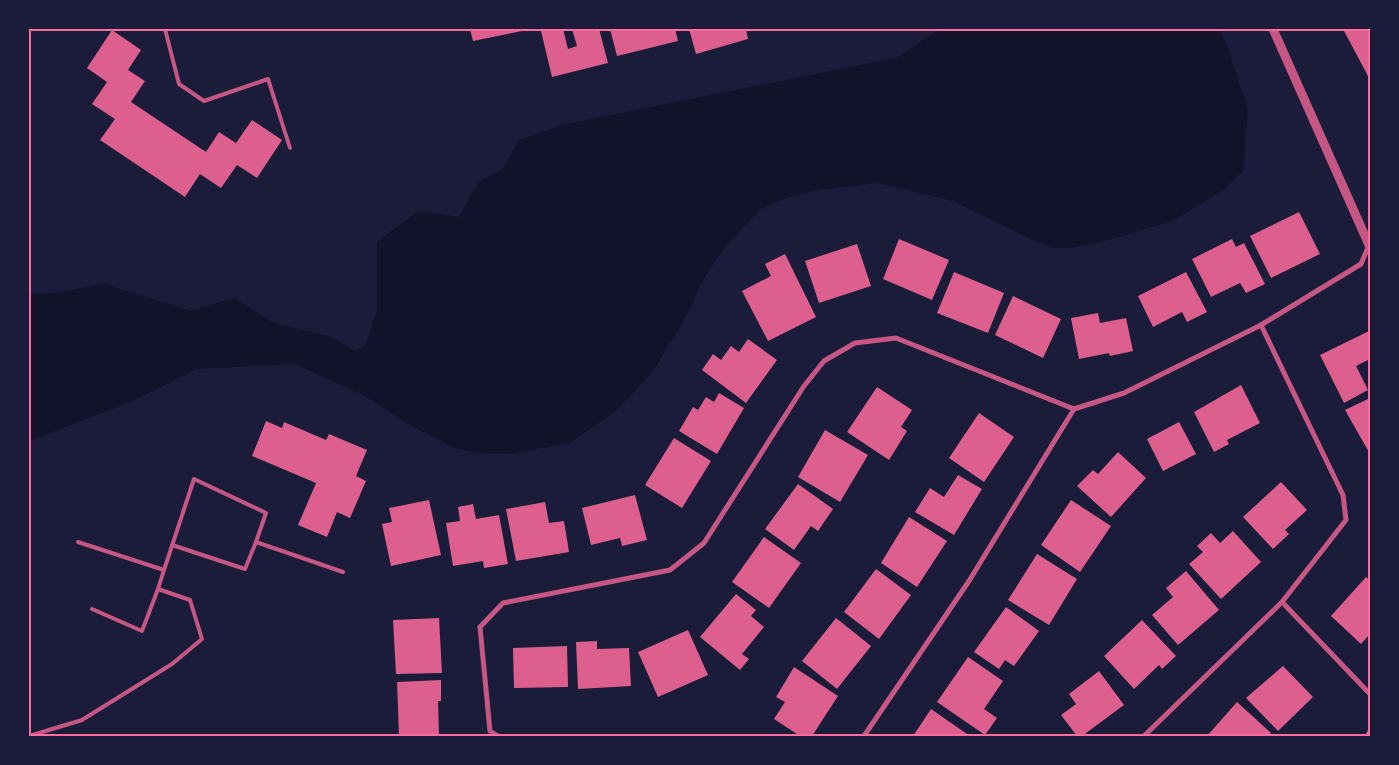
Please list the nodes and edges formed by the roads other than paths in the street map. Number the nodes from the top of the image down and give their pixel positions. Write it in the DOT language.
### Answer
graph roads {
  1 [pos="165,29"];
  2 [pos="1273,29"];
  3 [pos="290,148"];
  4 [pos="1370,245"];
  5 [pos="1261,325"];
  6 [pos="1074,409"];
  7 [pos="78,542"];
  8 [pos="256,542"];
  9 [pos="172,545"];
  10 [pos="164,570"];
  11 [pos="343,572"];
  12 [pos="158,589"];
  13 [pos="1282,602"];
  14 [pos="92,609"];
  15 [pos="1370,694"];
  16 [pos="29,736"];
  17 [pos="498,736"];
  18 [pos="864,736"];
  19 [pos="1144,736"];
  1 -- 3 [label="lane"];
  2 -- 4 [label="street"];
  4 -- 5 [label="street"];
  5 -- 6 [label="street"];
  5 -- 13 [label="street"];
  6 -- 17 [label="street"];
  6 -- 18 [label="street"];
  7 -- 10 [label="lane"];
  8 -- 9 [label="lane"];
  8 -- 9 [label="lane"];
  8 -- 11 [label="lane"];
  9 -- 10 [label="lane"];
  10 -- 12 [label="lane"];
  12 -- 14 [label="lane"];
  12 -- 16 [label="lane"];
  13 -- 15 [label="street"];
  13 -- 19 [label="street"];
}
